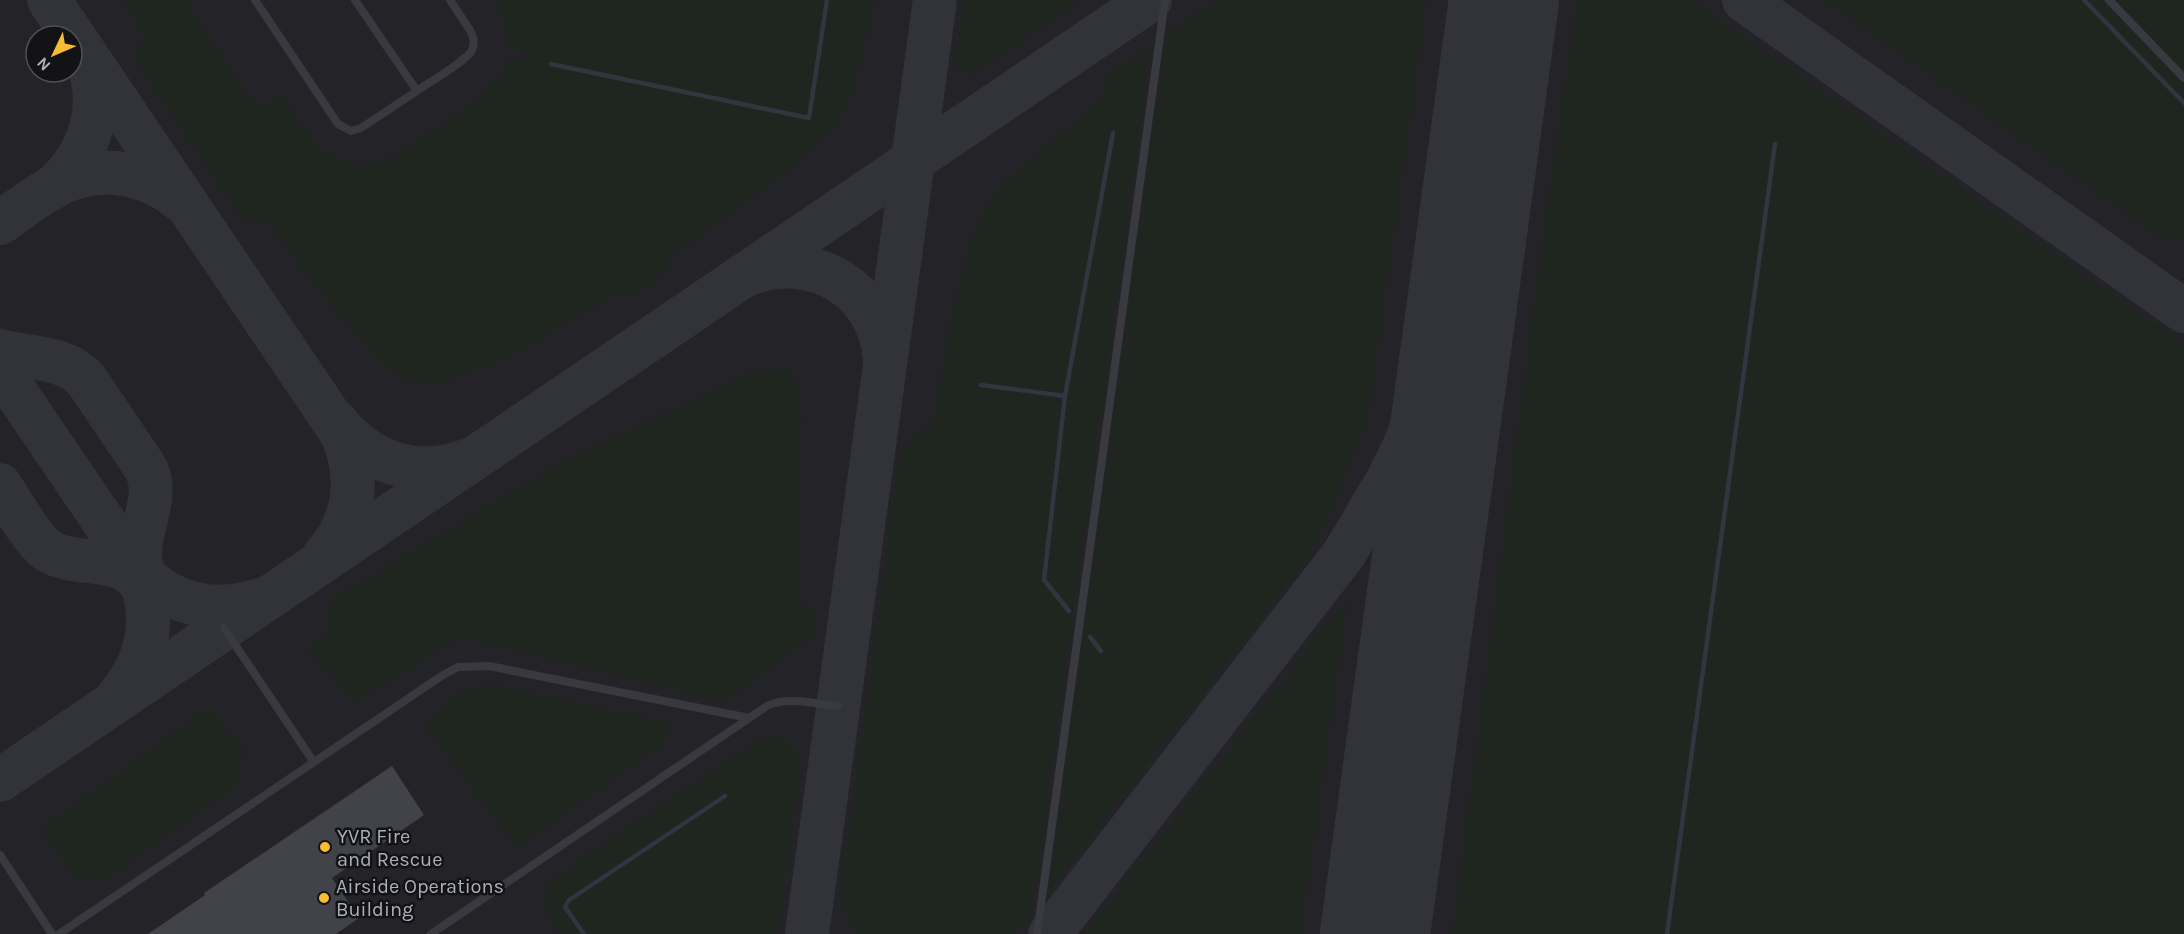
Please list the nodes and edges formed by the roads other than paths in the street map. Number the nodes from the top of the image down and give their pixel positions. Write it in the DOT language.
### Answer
graph roads {
  1 [pos="255,0"];
  2 [pos="356,0"];
  3 [pos="450,0"];
  4 [pos="1165,0"];
  5 [pos="2109,0"];
  6 [pos="2184,78"];
  7 [pos="417,91"];
  8 [pos="224,628"];
  9 [pos="838,706"];
  10 [pos="749,718"];
  11 [pos="313,761"];
  12 [pos="0,855"];
  13 [pos="52,934"];
  14 [pos="59,934"];
  15 [pos="431,934"];
  16 [pos="1037,934"];
  1 -- 7 [label="lane"];
  2 -- 7 [label="lane"];
  3 -- 7 [label="lane"];
  4 -- 16 [label="lane"];
  5 -- 6 [label="lane"];
  8 -- 11 [label="lane"];
  9 -- 10 [label="lane"];
  10 -- 11 [label="lane"];
  10 -- 15 [label="lane"];
  11 -- 14 [label="lane"];
  12 -- 13 [label="lane"];
}
